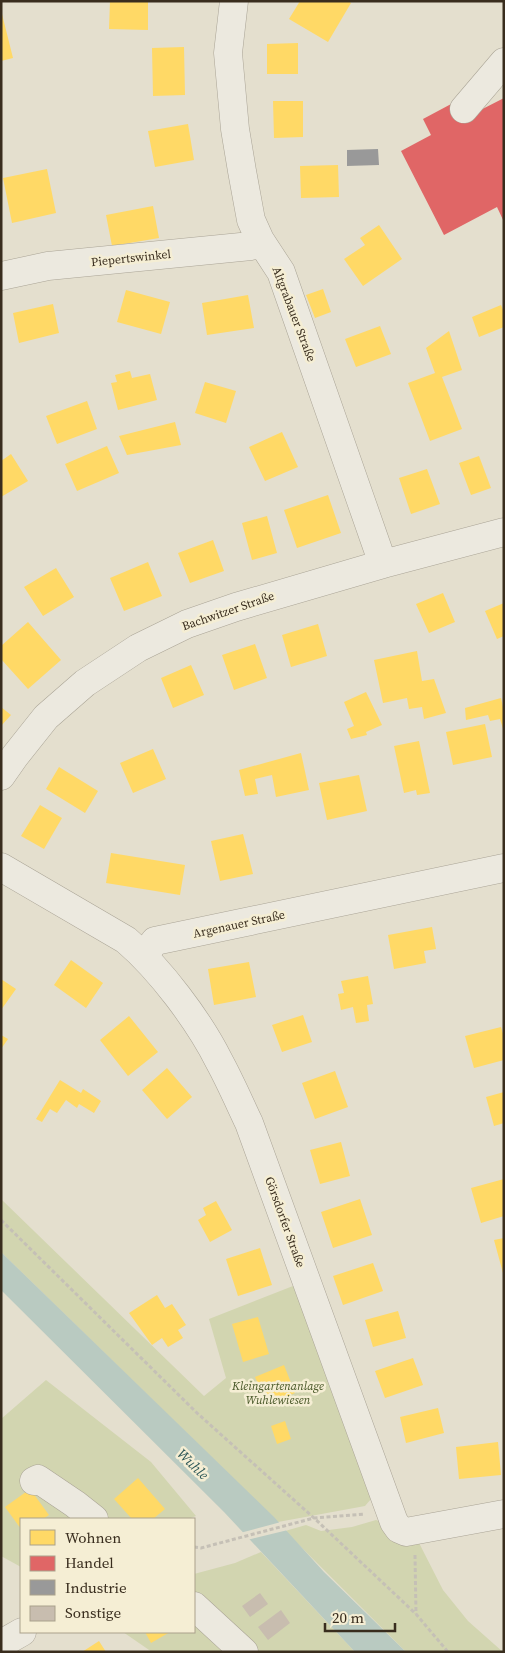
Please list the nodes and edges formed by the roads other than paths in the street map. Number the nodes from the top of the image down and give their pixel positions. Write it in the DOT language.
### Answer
graph roads {
  1 [pos="234,1"];
  2 [pos="504,62"];
  3 [pos="464,109"];
  4 [pos="260,240"];
  5 [pos="1,276"];
  6 [pos="504,532"];
  7 [pos="383,564"];
  8 [pos="1,776"];
  9 [pos="1,867"];
  10 [pos="503,872"];
  11 [pos="144,955"];
  12 [pos="34,1481"];
  13 [pos="504,1514"];
  14 [pos="93,1518"];
  15 [pos="195,1607"];
  16 [pos="20,1633"];
  17 [pos="1,1644"];
  18 [pos="244,1652"];
  1 -- 4 [label="street, Altgrabauer Straße"];
  2 -- 3 [label="street"];
  4 -- 5 [label="street, Piepertswinkel"];
  4 -- 7 [label="street, Altgrabauer Straße"];
  6 -- 7 [label="street, Bachwitzer Straße"];
  7 -- 8 [label="street, Bachwitzer Straße"];
  9 -- 11 [label="street"];
  10 -- 11 [label="street, Argenauer Straße"];
  11 -- 13 [label="street, Görsdorfer Straße"];
  12 -- 14 [label="street"];
  15 -- 18 [label="street"];
  16 -- 17 [label="street"];
}
